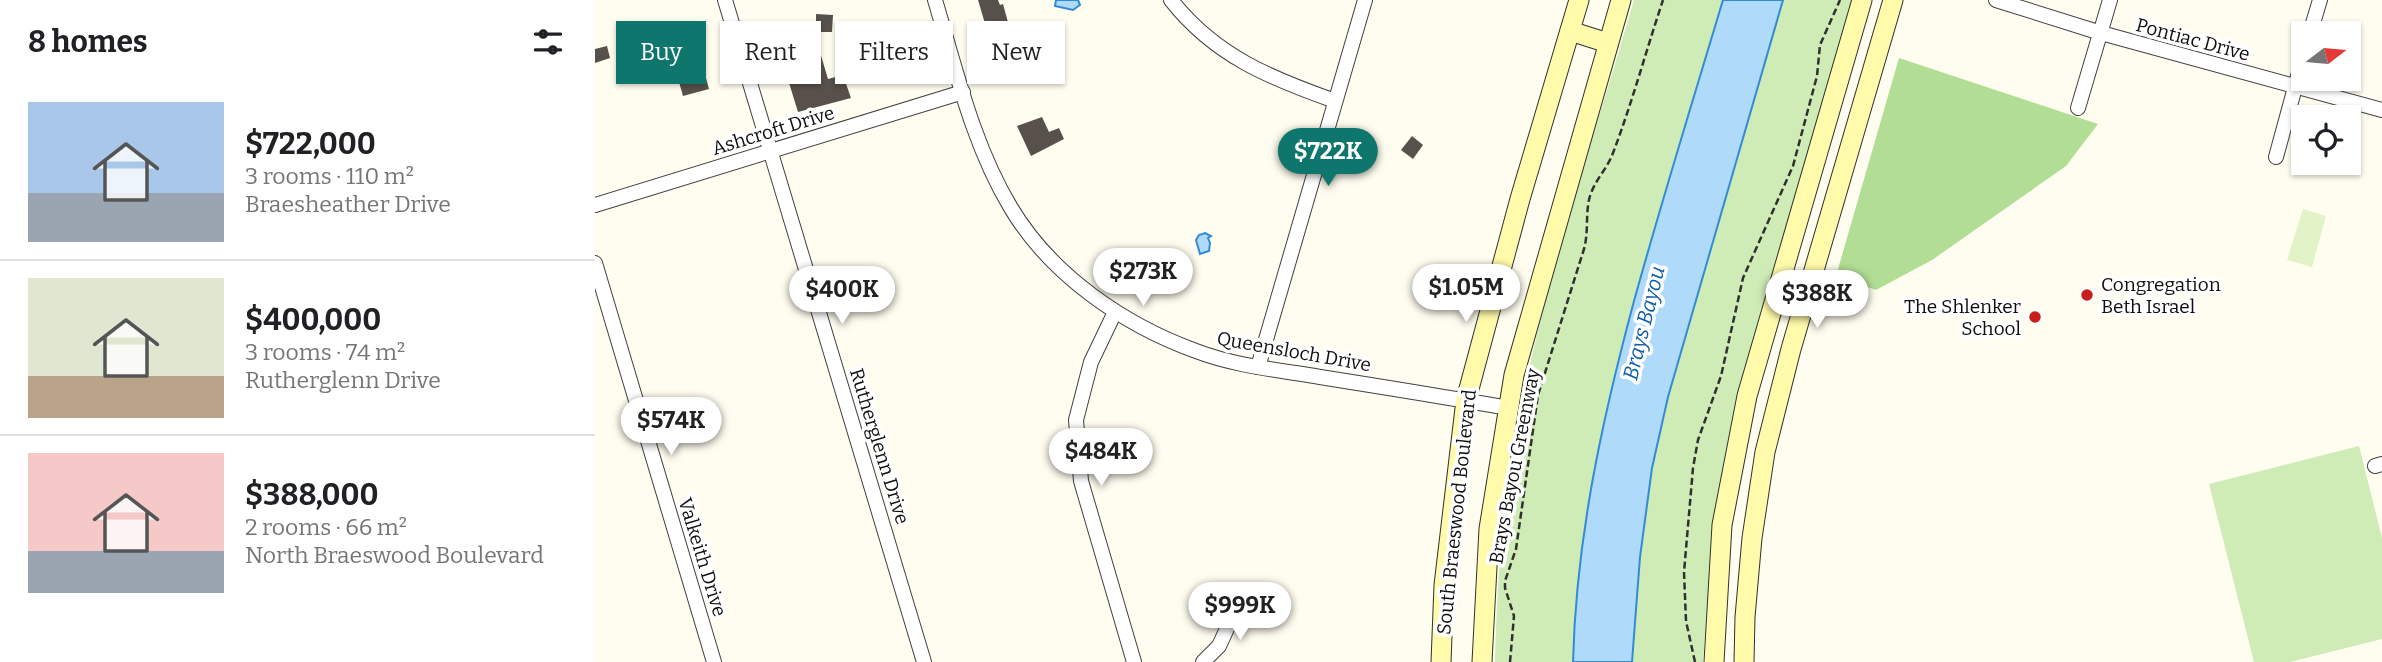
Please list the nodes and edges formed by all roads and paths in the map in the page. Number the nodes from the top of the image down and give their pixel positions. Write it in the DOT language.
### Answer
graph roads {
  1 [pos="725,0"];
  2 [pos="935,0"];
  3 [pos="1171,0"];
  4 [pos="1365,0"];
  5 [pos="1579,0"];
  6 [pos="1621,0"];
  7 [pos="1663,0"];
  8 [pos="1840,0"];
  9 [pos="1862,0"];
  10 [pos="1893,0"];
  11 [pos="1996,0"];
  12 [pos="2111,0"];
  13 [pos="2320,0"];
  14 [pos="2314,21"];
  15 [pos="1570,31"];
  16 [pos="2101,33"];
  17 [pos="1608,43"];
  18 [pos="2291,86"];
  19 [pos="2294,91"];
  20 [pos="2310,91"];
  21 [pos="963,92"];
  22 [pos="1335,101"];
  23 [pos="2078,108"];
  24 [pos="2382,110"];
  25 [pos="771,151"];
  26 [pos="2276,157"];
  27 [pos="595,205"];
  28 [pos="595,262"];
  29 [pos="1776,292"];
  30 [pos="1805,301"];
  31 [pos="1115,312"];
  32 [pos="1258,367"];
  33 [pos="1466,400"];
  34 [pos="1508,408"];
  35 [pos="1241,598"];
  36 [pos="715,662"];
  37 [pos="924,662"];
  38 [pos="1134,662"];
  39 [pos="1203,662"];
  40 [pos="1441,662"];
  41 [pos="1482,662"];
  42 [pos="1510,662"];
  43 [pos="1695,662"];
  44 [pos="1714,662"];
  45 [pos="1744,662"];
  1 -- 25 [label="street, Rutherglenn Drive"];
  2 -- 21 [label="street, Queensloch Drive"];
  3 -- 22 [label="street"];
  4 -- 22 [label="street"];
  5 -- 15 [label="main road, South Braeswood Boulevard"];
  6 -- 17 [label="main road, South Braeswood Boulevard"];
  7 -- 42 [label="path, Brays Bayou Greenway"];
  8 -- 43 [label="path"];
  9 -- 29 [label="main road"];
  10 -- 30 [label="main road"];
  11 -- 16 [label="street, Pontiac Drive"];
  12 -- 16 [label="street"];
  13 -- 14 [label="street"];
  15 -- 17 [label="main road"];
  15 -- 33 [label="main road, South Braeswood Boulevard"];
  16 -- 18 [label="street, Pontiac Drive"];
  16 -- 23 [label="street"];
  17 -- 34 [label="main road, South Braeswood Boulevard"];
  19 -- 26 [label="street"];
  20 -- 24 [label="street, Pontiac Drive"];
  21 -- 25 [label="street, Ashcroft Drive"];
  21 -- 31 [label="street, Queensloch Drive"];
  22 -- 32 [label="street"];
  25 -- 27 [label="street, Ashcroft Drive"];
  25 -- 37 [label="street, Rutherglenn Drive"];
  28 -- 36 [label="street, Valkeith Drive"];
  29 -- 30 [label="main road"];
  29 -- 44 [label="main road"];
  30 -- 45 [label="main road"];
  31 -- 32 [label="street, Queensloch Drive"];
  31 -- 38 [label="street"];
  32 -- 33 [label="street, Queensloch Drive"];
  33 -- 34 [label="street, Queensloch Drive"];
  33 -- 40 [label="main road, South Braeswood Boulevard"];
  34 -- 41 [label="main road, South Braeswood Boulevard"];
  35 -- 39 [label="street"];
}
